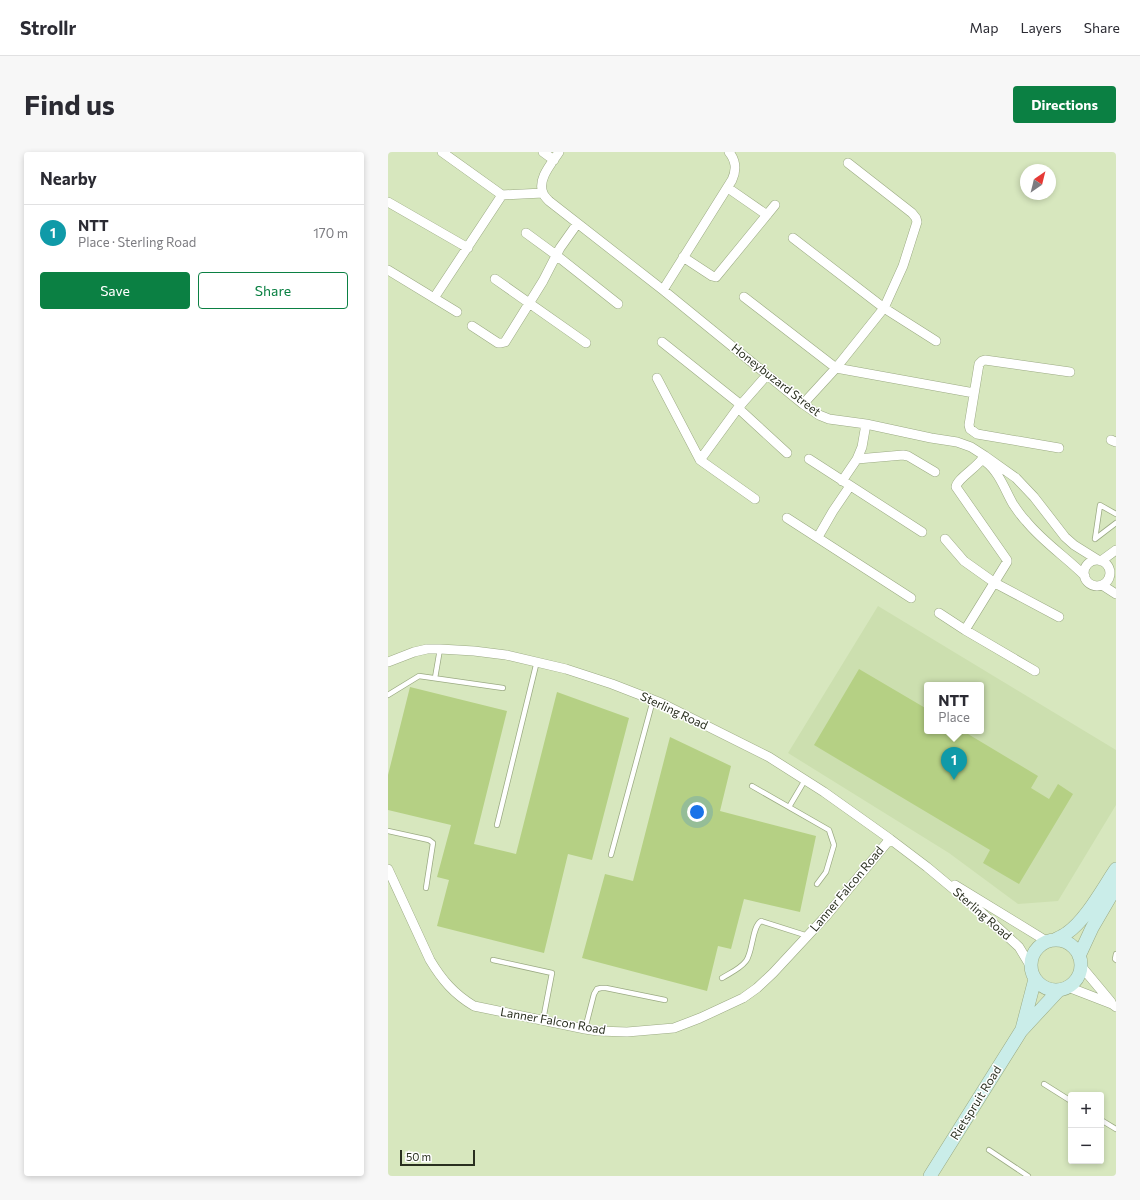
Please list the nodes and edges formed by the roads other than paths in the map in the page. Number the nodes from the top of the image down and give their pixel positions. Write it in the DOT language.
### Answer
graph roads {
  1 [pos="442,152"];
  2 [pos="543,152"];
  3 [pos="729,152"];
  4 [pos="557,156"];
  5 [pos="848,164"];
  6 [pos="728,188"];
  7 [pos="543,193"];
  8 [pos="502,195"];
  9 [pos="388,202"];
  10 [pos="775,205"];
  11 [pos="767,215"];
  12 [pos="577,224"];
  13 [pos="526,233"];
  14 [pos="793,238"];
  15 [pos="468,248"];
  16 [pos="556,255"];
  17 [pos="684,257"];
  18 [pos="388,270"];
  19 [pos="495,279"];
  20 [pos="663,290"];
  21 [pos="744,297"];
  22 [pos="434,298"];
  23 [pos="530,302"];
  24 [pos="618,304"];
  25 [pos="884,308"];
  26 [pos="457,312"];
  27 [pos="472,326"];
  28 [pos="936,341"];
  29 [pos="662,342"];
  30 [pos="586,343"];
  31 [pos="836,368"];
  32 [pos="1070,372"];
  33 [pos="767,375"];
  34 [pos="657,378"];
  35 [pos="974,393"];
  36 [pos="803,404"];
  37 [pos="740,406"];
  38 [pos="866,424"];
  39 [pos="931,438"];
  40 [pos="1059,448"];
  41 [pos="787,453"];
  42 [pos="809,459"];
  43 [pos="857,459"];
  44 [pos="982,459"];
  45 [pos="700,460"];
  46 [pos="935,472"];
  47 [pos="846,483"];
  48 [pos="755,499"];
  49 [pos="1116,514"];
  50 [pos="787,518"];
  51 [pos="1116,523"];
  52 [pos="922,532"];
  53 [pos="818,537"];
  54 [pos="945,539"];
  55 [pos="1116,550"];
  56 [pos="1099,561"];
  57 [pos="1116,562"];
  58 [pos="1112,575"];
  59 [pos="1085,576"];
  60 [pos="995,583"];
  61 [pos="1102,585"];
  62 [pos="1116,594"];
  63 [pos="911,598"];
  64 [pos="939,613"];
  65 [pos="1059,617"];
  66 [pos="965,630"];
  67 [pos="440,649"];
  68 [pos="537,661"];
  69 [pos="388,662"];
  70 [pos="1035,671"];
  71 [pos="435,678"];
  72 [pos="503,688"];
  73 [pos="388,695"];
  74 [pos="653,700"];
  75 [pos="805,780"];
  76 [pos="752,786"];
  77 [pos="789,807"];
  78 [pos="498,825"];
  79 [pos="388,831"];
  80 [pos="890,839"];
  81 [pos="611,855"];
  82 [pos="927,867"];
  83 [pos="388,869"];
  84 [pos="1116,869"];
  85 [pos="817,884"];
  86 [pos="1116,887"];
  87 [pos="426,888"];
  88 [pos="808,936"];
  89 [pos="1051,941"];
  90 [pos="1116,954"];
  91 [pos="493,960"];
  92 [pos="1116,960"];
  93 [pos="1080,961"];
  94 [pos="1033,973"];
  95 [pos="722,978"];
  96 [pos="1064,988"];
  97 [pos="665,1000"];
  98 [pos="1114,1005"];
  99 [pos="543,1020"];
  100 [pos="585,1029"];
  101 [pos="1021,1031"];
  102 [pos="1044,1084"];
  103 [pos="1068,1099"];
  104 [pos="1104,1122"];
  105 [pos="1116,1129"];
  106 [pos="989,1150"];
  107 [pos="930,1176"];
  108 [pos="1028,1176"];
  1 -- 8 [label="street"];
  2 -- 4 [label="street"];
  3 -- 6 [label="street"];
  4 -- 7 [label="street"];
  5 -- 25 [label="street"];
  6 -- 11 [label="street"];
  6 -- 17 [label="street"];
  7 -- 8 [label="street"];
  7 -- 12 [label="street, Honeybuzard Street"];
  8 -- 15 [label="street"];
  9 -- 15 [label="street"];
  10 -- 11 [label="street"];
  11 -- 17 [label="street"];
  12 -- 16 [label="street"];
  12 -- 20 [label="street, Honeybuzard Street"];
  13 -- 16 [label="street"];
  14 -- 25 [label="street"];
  15 -- 22 [label="street"];
  16 -- 23 [label="street"];
  16 -- 24 [label="street"];
  17 -- 20 [label="street"];
  18 -- 22 [label="street"];
  19 -- 23 [label="street"];
  20 -- 33 [label="street, Honeybuzard Street"];
  21 -- 31 [label="street"];
  22 -- 26 [label="street"];
  23 -- 27 [label="street"];
  23 -- 30 [label="street"];
  25 -- 28 [label="street"];
  25 -- 31 [label="street"];
  29 -- 37 [label="street"];
  31 -- 35 [label="street"];
  31 -- 36 [label="street"];
  32 -- 35 [label="street"];
  33 -- 36 [label="street, Honeybuzard Street"];
  33 -- 37 [label="street"];
  34 -- 45 [label="street"];
  35 -- 40 [label="street"];
  36 -- 38 [label="street, Honeybuzard Street"];
  37 -- 41 [label="street"];
  37 -- 45 [label="street"];
  38 -- 39 [label="street, Honeybuzard Street"];
  38 -- 43 [label="street"];
  39 -- 44 [label="street, Honeybuzard Street"];
  39 -- 56 [label="street, Honeybuzard Street"];
  42 -- 47 [label="street"];
  43 -- 46 [label="street"];
  43 -- 47 [label="street"];
  44 -- 59 [label="street, Honeybuzard Street"];
  44 -- 60 [label="street"];
  45 -- 48 [label="street"];
  47 -- 52 [label="street"];
  47 -- 53 [label="street"];
  49 -- 51 [label="lane"];
  50 -- 53 [label="street"];
  53 -- 63 [label="street"];
  54 -- 60 [label="street"];
  55 -- 56 [label="street"];
  56 -- 58 [label="street"];
  56 -- 59 [label="street"];
  57 -- 58 [label="street"];
  58 -- 61 [label="street"];
  59 -- 61 [label="street"];
  60 -- 65 [label="street"];
  60 -- 66 [label="street"];
  61 -- 62 [label="street"];
  64 -- 66 [label="street"];
  66 -- 70 [label="street"];
  67 -- 68 [label="street, Sterling Road"];
  67 -- 69 [label="street, Sterling Road"];
  67 -- 71 [label="lane"];
  68 -- 74 [label="street, Sterling Road"];
  68 -- 78 [label="lane"];
  71 -- 72 [label="lane"];
  71 -- 73 [label="lane"];
  74 -- 75 [label="street, Sterling Road"];
  74 -- 81 [label="lane"];
  75 -- 77 [label="lane"];
  75 -- 80 [label="street, Sterling Road"];
  76 -- 77 [label="lane"];
  77 -- 85 [label="lane"];
  79 -- 87 [label="lane"];
  80 -- 82 [label="street, Sterling Road"];
  80 -- 88 [label="street, Lanner Falcon Road"];
  82 -- 89 [label="street, Sterling Road"];
  82 -- 94 [label="street, Sterling Road"];
  83 -- 99 [label="street, Lanner Falcon Road"];
  84 -- 89 [label="street"];
  86 -- 93 [label="street"];
  88 -- 95 [label="lane"];
  88 -- 100 [label="street, Lanner Falcon Road"];
  89 -- 93 [label="street"];
  89 -- 94 [label="street"];
  90 -- 92 [label="lane"];
  91 -- 99 [label="lane"];
  93 -- 96 [label="street"];
  93 -- 98 [label="street"];
  94 -- 96 [label="street"];
  94 -- 101 [label="street, Rietspruit Road"];
  96 -- 98 [label="street"];
  96 -- 101 [label="street, Rietspruit Road"];
  97 -- 100 [label="lane"];
  99 -- 100 [label="street, Lanner Falcon Road"];
  101 -- 107 [label="street, Rietspruit Road"];
  102 -- 103 [label="lane"];
  104 -- 105 [label="lane"];
  106 -- 108 [label="lane"];
}
